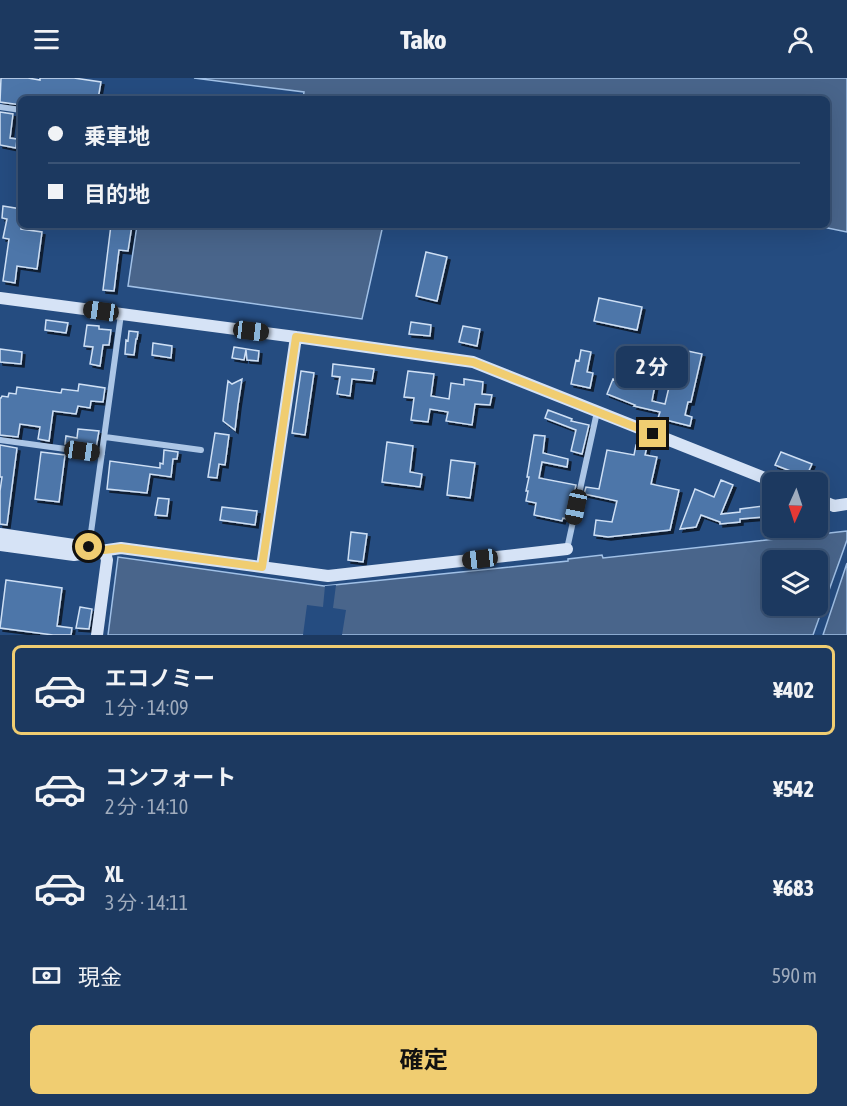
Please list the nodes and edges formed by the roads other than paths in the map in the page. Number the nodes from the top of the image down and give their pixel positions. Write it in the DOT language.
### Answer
graph roads {
  1 [pos="0,107"];
  2 [pos="18,110"];
  3 [pos="0,298"];
  4 [pos="121,314"];
  5 [pos="296,337"];
  6 [pos="597,411"];
  7 [pos="105,437"];
  8 [pos="0,440"];
  9 [pos="201,450"];
  10 [pos="102,454"];
  11 [pos="762,477"];
  12 [pos="828,503"];
  13 [pos="847,504"];
  14 [pos="0,534"];
  15 [pos="0,545"];
  16 [pos="89,547"];
  17 [pos="567,549"];
  18 [pos="104,550"];
  19 [pos="262,567"];
  20 [pos="97,635"];
  1 -- 2 [label="street"];
  3 -- 4 [label="street"];
  4 -- 5 [label="street"];
  4 -- 7 [label="street"];
  5 -- 6 [label="street"];
  5 -- 19 [label="street"];
  6 -- 11 [label="street"];
  6 -- 17 [label="street"];
  7 -- 9 [label="street"];
  7 -- 10 [label="street"];
  8 -- 10 [label="street"];
  10 -- 16 [label="street"];
  12 -- 13 [label="street"];
  14 -- 16 [label="street"];
  15 -- 18 [label="street"];
  16 -- 18 [label="street"];
  17 -- 19 [label="street"];
  18 -- 19 [label="street"];
  18 -- 20 [label="street"];
}
